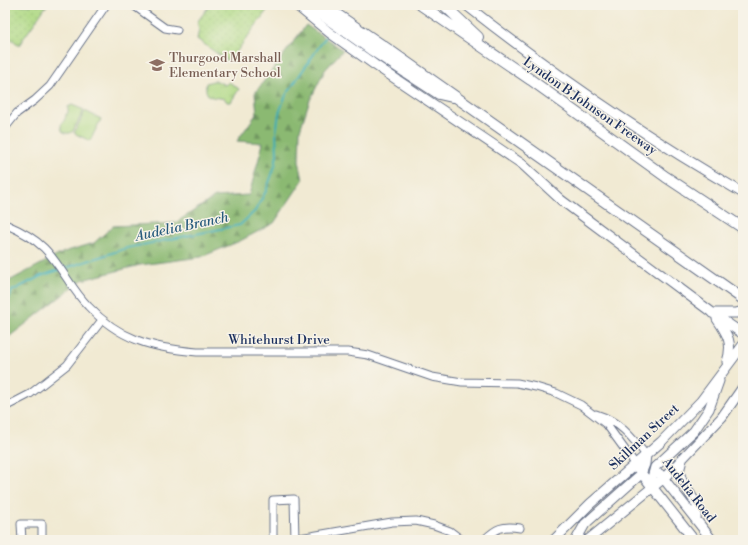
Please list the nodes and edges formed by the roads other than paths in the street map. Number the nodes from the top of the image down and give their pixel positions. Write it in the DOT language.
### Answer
graph roads {
  1 [pos="106,5"];
  2 [pos="133,5"];
  3 [pos="296,5"];
  4 [pos="308,5"];
  5 [pos="323,5"];
  6 [pos="421,5"];
  7 [pos="444,5"];
  8 [pos="466,5"];
  9 [pos="177,30"];
  10 [pos="501,59"];
  11 [pos="458,99"];
  12 [pos="5,128"];
  13 [pos="743,193"];
  14 [pos="5,224"];
  15 [pos="743,228"];
  16 [pos="743,299"];
  17 [pos="743,311"];
  18 [pos="713,313"];
  19 [pos="102,320"];
  20 [pos="743,334"];
  21 [pos="743,345"];
  22 [pos="726,366"];
  23 [pos="720,376"];
  24 [pos="743,387"];
  25 [pos="5,407"];
  26 [pos="592,412"];
  27 [pos="646,455"];
  28 [pos="682,460"];
  29 [pos="636,465"];
  30 [pos="655,466"];
  31 [pos="640,474"];
  32 [pos="664,478"];
  33 [pos="652,488"];
  34 [pos="696,520"];
  35 [pos="520,528"];
  36 [pos="22,540"];
  37 [pos="42,540"];
  38 [pos="274,540"];
  39 [pos="292,540"];
  40 [pos="462,540"];
  41 [pos="484,540"];
  42 [pos="554,540"];
  43 [pos="576,540"];
  44 [pos="588,540"];
  45 [pos="694,540"];
  46 [pos="712,540"];
  1 -- 12 [label="street"];
  2 -- 9 [label="street"];
  3 -- 18 [label="main road"];
  4 -- 11 [label="highway"];
  5 -- 11 [label="highway"];
  6 -- 10 [label="highway, Lyndon B Johnson Freeway"];
  7 -- 10 [label="highway"];
  8 -- 13 [label="main road"];
  10 -- 15 [label="highway, Lyndon B Johnson Freeway"];
  11 -- 16 [label="highway"];
  14 -- 19 [label="street, Whitehurst Drive"];
  17 -- 18 [label="main road"];
  18 -- 20 [label="main road"];
  18 -- 22 [label="main road"];
  19 -- 25 [label="street"];
  19 -- 26 [label="street, Whitehurst Drive"];
  21 -- 22 [label="main road, Skillman Street"];
  22 -- 23 [label="main road, Skillman Street"];
  23 -- 27 [label="main road, Skillman Street"];
  23 -- 30 [label="main road"];
  24 -- 28 [label="main road"];
  26 -- 27 [label="street, Whitehurst Drive"];
  26 -- 29 [label="street, Whitehurst Drive"];
  27 -- 29 [label="main road, Skillman Street"];
  27 -- 30 [label="main road, Audelia Road"];
  27 -- 31 [label="main road"];
  28 -- 32 [label="main road"];
  28 -- 34 [label="main road"];
  29 -- 31 [label="main road, Audelia Road"];
  29 -- 42 [label="main road, Skillman Street"];
  30 -- 32 [label="main road, Audelia Road"];
  30 -- 33 [label="main road"];
  31 -- 33 [label="main road, Audelia Road"];
  31 -- 43 [label="main road"];
  32 -- 33 [label="main road"];
  32 -- 34 [label="main road, Audelia Road"];
  33 -- 44 [label="main road"];
  33 -- 45 [label="main road, Audelia Road"];
  34 -- 46 [label="main road, Audelia Road"];
  35 -- 41 [label="street"];
  36 -- 37 [label="street"];
  38 -- 39 [label="street"];
  39 -- 40 [label="street"];
}
